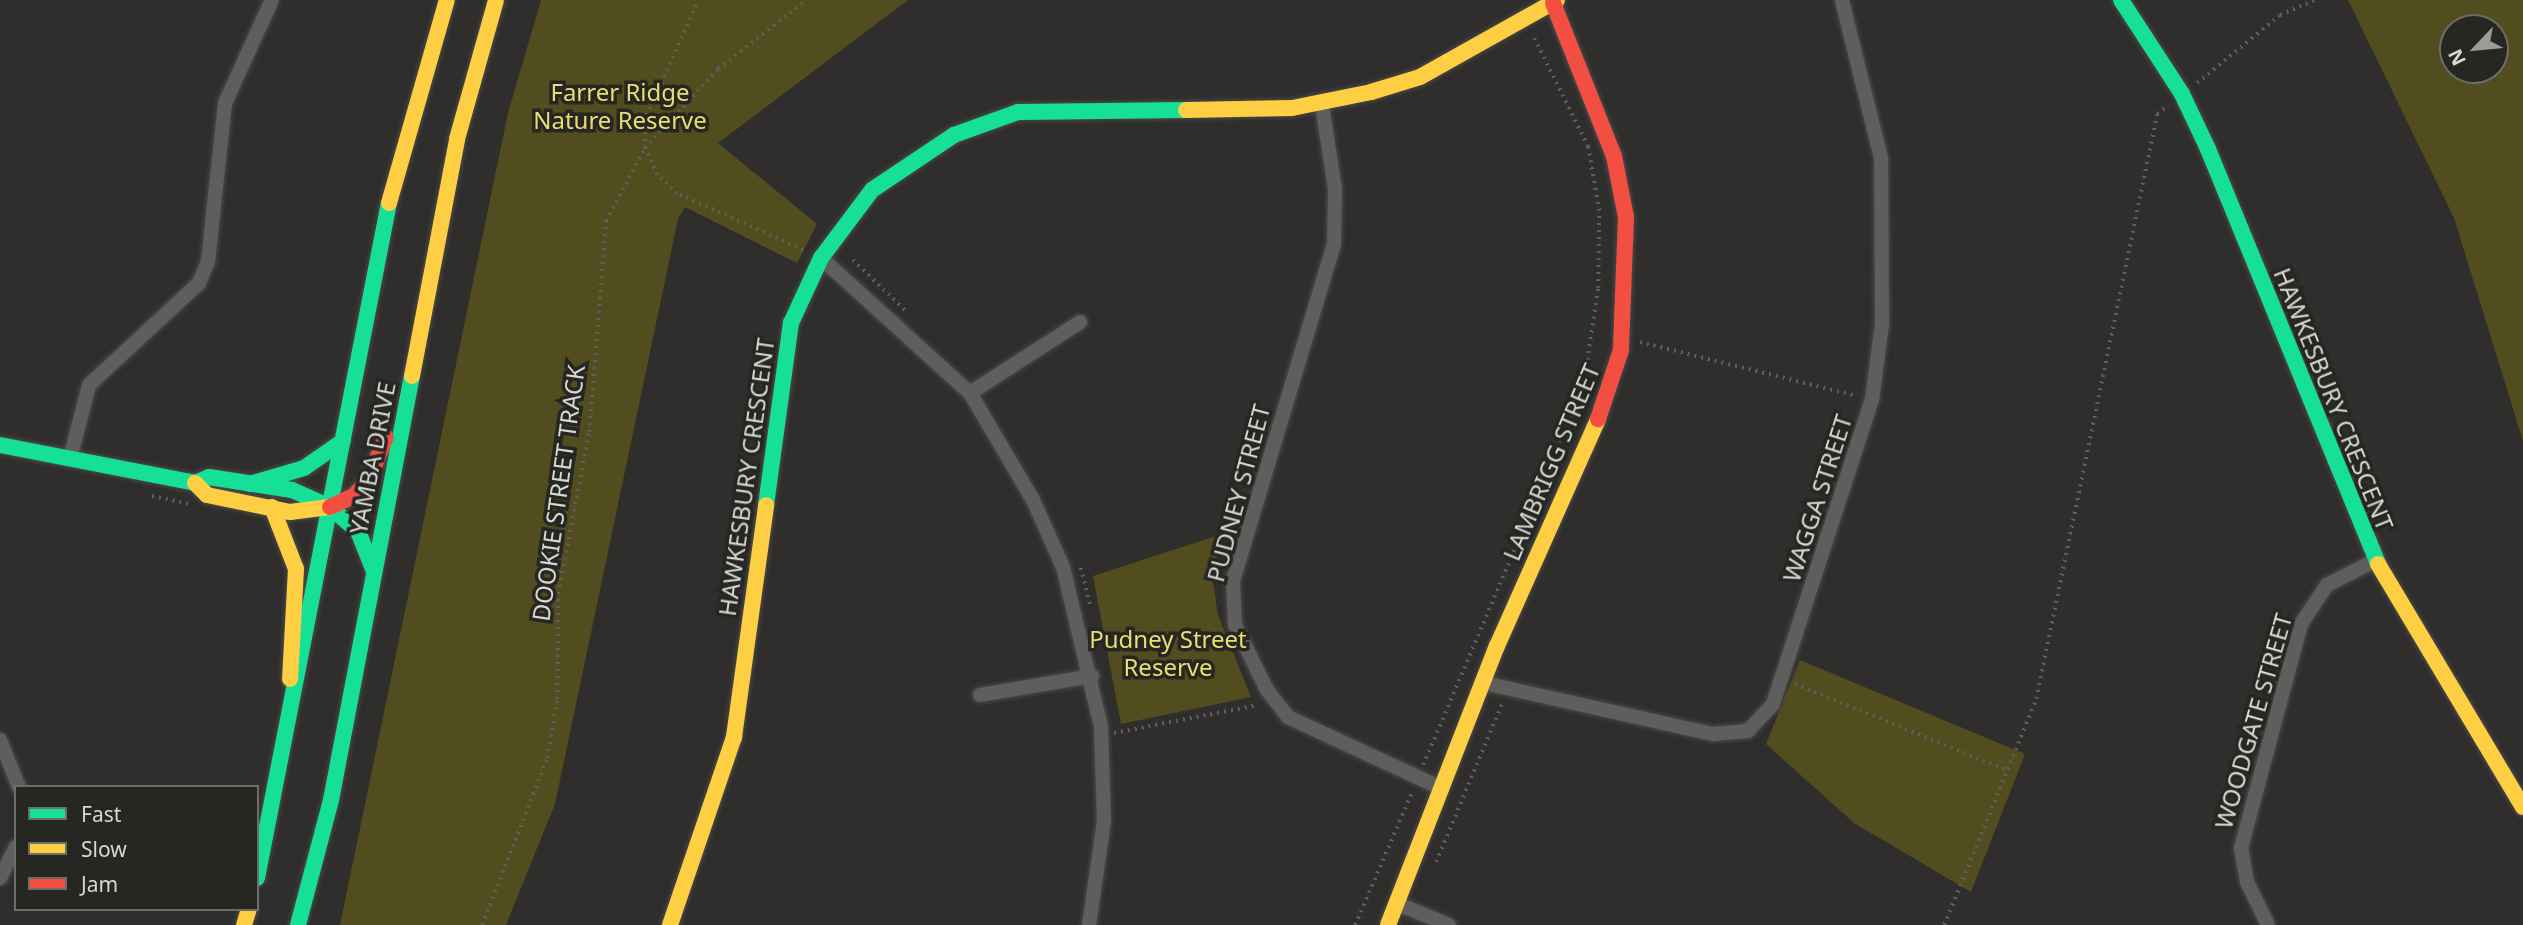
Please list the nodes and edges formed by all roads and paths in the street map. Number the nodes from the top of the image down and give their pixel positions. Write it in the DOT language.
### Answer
graph roads {
  1 [pos="272,0"];
  2 [pos="447,0"];
  3 [pos="496,0"];
  4 [pos="698,0"];
  5 [pos="806,0"];
  6 [pos="1842,0"];
  7 [pos="2121,0"];
  8 [pos="2316,0"];
  9 [pos="1555,1"];
  10 [pos="1524,37"];
  11 [pos="2195,85"];
  12 [pos="2170,104"];
  13 [pos="1322,106"];
  14 [pos="645,148"];
  15 [pos="844,251"];
  16 [pos="821,258"];
  17 [pos="853,260"];
  18 [pos="844,275"];
  19 [pos="912,317"];
  20 [pos="1080,322"];
  21 [pos="1592,329"];
  22 [pos="1622,337"];
  23 [pos="409,386"];
  24 [pos="970,393"];
  25 [pos="1872,400"];
  26 [pos="343,441"];
  27 [pos="0,445"];
  28 [pos="70,459"];
  29 [pos="195,483"];
  30 [pos="250,484"];
  31 [pos="272,507"];
  32 [pos="330,507"];
  33 [pos="2376,560"];
  34 [pos="1078,562"];
  35 [pos="374,572"];
  36 [pos="1092,612"];
  37 [pos="1092,676"];
  38 [pos="1782,679"];
  39 [pos="1485,683"];
  40 [pos="1508,689"];
  41 [pos="980,695"];
  42 [pos="1259,696"];
  43 [pos="294,703"];
  44 [pos="1114,725"];
  45 [pos="1108,734"];
  46 [pos="0,740"];
  47 [pos="1114,745"];
  48 [pos="2007,770"];
  49 [pos="18,785"];
  50 [pos="1415,785"];
  51 [pos="1402,787"];
  52 [pos="1438,796"];
  53 [pos="2523,807"];
  54 [pos="1456,814"];
  55 [pos="14,851"];
  56 [pos="259,869"];
  57 [pos="1430,875"];
  58 [pos="0,878"];
  59 [pos="1398,904"];
  60 [pos="298,925"];
  61 [pos="482,925"];
  62 [pos="670,925"];
  63 [pos="1089,925"];
  64 [pos="1355,925"];
  65 [pos="1388,925"];
  66 [pos="1449,925"];
  67 [pos="1946,925"];
  68 [pos="2268,925"];
  1 -- 28 [label="street"];
  2 -- 26 [label="street, YAMBA DRIVE"];
  3 -- 23 [label="street, YAMBA DRIVE"];
  4 -- 14 [label="path"];
  5 -- 14 [label="path, DOOKIE STREET TRACK"];
  6 -- 25 [label="street, WAGGA STREET"];
  7 -- 33 [label="street, HAWKESBURY CRESCENT"];
  8 -- 11 [label="path"];
  9 -- 13 [label="street, HAWKESBURY CRESCENT"];
  9 -- 22 [label="street, LAMBRIGG STREET"];
  10 -- 21 [label="path"];
  12 -- 48 [label="path"];
  13 -- 16 [label="street, HAWKESBURY CRESCENT"];
  13 -- 50 [label="street, PUDNEY STREET"];
  14 -- 16 [label="path"];
  14 -- 61 [label="path, DOOKIE STREET TRACK"];
  15 -- 17 [label="path"];
  16 -- 18 [label="street"];
  16 -- 62 [label="street, HAWKESBURY CRESCENT"];
  17 -- 18 [label="path"];
  17 -- 19 [label="path"];
  18 -- 24 [label="street"];
  20 -- 24 [label="street"];
  21 -- 22 [label="path"];
  21 -- 50 [label="path"];
  22 -- 25 [label="path"];
  22 -- 39 [label="street, LAMBRIGG STREET"];
  23 -- 32 [label="street"];
  23 -- 35 [label="street, YAMBA DRIVE"];
  24 -- 37 [label="street"];
  25 -- 38 [label="street, WAGGA STREET"];
  26 -- 30 [label="street"];
  26 -- 32 [label="street, YAMBA DRIVE"];
  27 -- 28 [label="street"];
  28 -- 29 [label="street"];
  29 -- 30 [label="street"];
  29 -- 31 [label="street"];
  30 -- 32 [label="street"];
  31 -- 32 [label="street"];
  31 -- 43 [label="street"];
  32 -- 35 [label="street"];
  32 -- 43 [label="street, YAMBA DRIVE"];
  33 -- 53 [label="street, HAWKESBURY CRESCENT"];
  33 -- 68 [label="street, WOODGATE STREET"];
  34 -- 36 [label="path"];
  35 -- 60 [label="street, YAMBA DRIVE"];
  37 -- 41 [label="street"];
  37 -- 45 [label="street"];
  38 -- 40 [label="street, WAGGA STREET"];
  38 -- 48 [label="path"];
  39 -- 40 [label="street, WAGGA STREET"];
  39 -- 52 [label="street, LAMBRIGG STREET"];
  40 -- 54 [label="path"];
  42 -- 45 [label="path"];
  43 -- 56 [label="street, YAMBA DRIVE"];
  44 -- 45 [label="path"];
  45 -- 47 [label="path"];
  45 -- 63 [label="street"];
  46 -- 49 [label="street"];
  48 -- 67 [label="path"];
  50 -- 51 [label="path"];
  50 -- 52 [label="street, PUDNEY STREET"];
  50 -- 52 [label="path"];
  50 -- 64 [label="path"];
  52 -- 54 [label="path"];
  52 -- 59 [label="street, LAMBRIGG STREET"];
  54 -- 57 [label="path"];
  55 -- 58 [label="street"];
  59 -- 65 [label="street, LAMBRIGG STREET"];
  59 -- 66 [label="street"];
}
